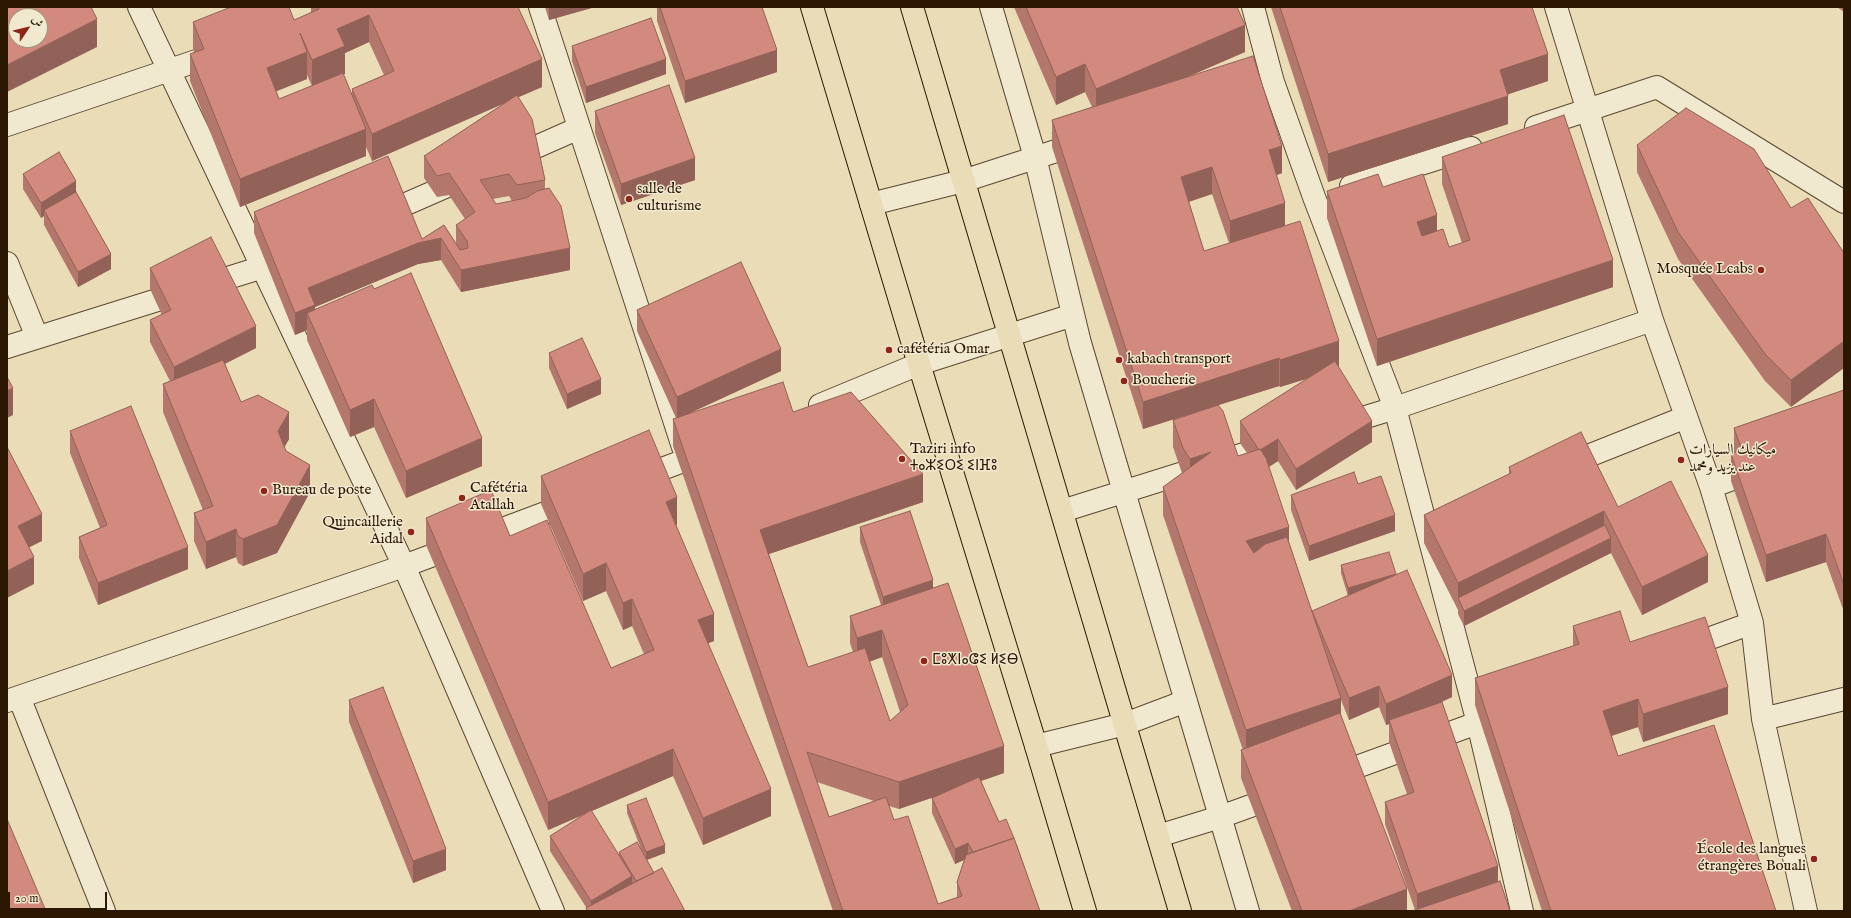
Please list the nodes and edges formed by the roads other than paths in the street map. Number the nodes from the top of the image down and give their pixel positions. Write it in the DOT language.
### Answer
graph roads {
  1 [pos="138,7"];
  2 [pos="540,7"];
  3 [pos="812,7"];
  4 [pos="912,7"];
  5 [pos="991,7"];
  6 [pos="1253,7"];
  7 [pos="1556,7"];
  8 [pos="236,47"];
  9 [pos="169,71"];
  10 [pos="1273,82"];
  11 [pos="1251,89"];
  12 [pos="1588,111"];
  13 [pos="7,125"];
  14 [pos="579,128"];
  15 [pos="1520,132"];
  16 [pos="1102,136"];
  17 [pos="1489,142"];
  18 [pos="1035,157"];
  19 [pos="963,181"];
  20 [pos="1314,197"];
  21 [pos="1844,202"];
  22 [pos="871,204"];
  23 [pos="363,223"];
  24 [pos="291,254"];
  25 [pos="7,263"];
  26 [pos="263,267"];
  27 [pos="1073,315"];
  28 [pos="1652,320"];
  29 [pos="1010,336"];
  30 [pos="37,337"];
  31 [pos="7,347"];
  32 [pos="919,364"];
  33 [pos="1396,408"];
  34 [pos="802,412"];
  35 [pos="1686,417"];
  36 [pos="1320,431"];
  37 [pos="1298,438"];
  38 [pos="719,452"];
  39 [pos="687,459"];
  40 [pos="1778,462"];
  41 [pos="1541,475"];
  42 [pos="620,484"];
  43 [pos="1712,487"];
  44 [pos="1124,491"];
  45 [pos="590,496"];
  46 [pos="1062,510"];
  47 [pos="1447,513"];
  48 [pos="1425,521"];
  49 [pos="404,566"];
  50 [pos="1752,623"];
  51 [pos="1663,656"];
  52 [pos="13,699"];
  53 [pos="1844,699"];
  54 [pos="1186,701"];
  55 [pos="1508,712"];
  56 [pos="1762,719"];
  57 [pos="1478,723"];
  58 [pos="1125,724"];
  59 [pos="1036,746"];
  60 [pos="1220,817"];
  61 [pos="1158,836"];
  62 [pos="104,911"];
  63 [pos="553,911"];
  64 [pos="1085,911"];
  65 [pos="1180,911"];
  66 [pos="1248,911"];
  67 [pos="1522,911"];
  68 [pos="1806,911"];
  1 -- 9 [label="street"];
  2 -- 14 [label="street"];
  3 -- 22 [label="main road"];
  4 -- 19 [label="main road"];
  5 -- 18 [label="street"];
  6 -- 10 [label="street"];
  7 -- 12 [label="street"];
  8 -- 9 [label="street"];
  9 -- 13 [label="street"];
  9 -- 26 [label="street"];
  10 -- 11 [label="street"];
  10 -- 20 [label="street"];
  12 -- 15 [label="street"];
  12 -- 21 [label="street"];
  12 -- 28 [label="street"];
  14 -- 23 [label="street"];
  14 -- 39 [label="street"];
  16 -- 18 [label="street"];
  17 -- 20 [label="street"];
  18 -- 19 [label="street"];
  18 -- 27 [label="street"];
  19 -- 22 [label="street"];
  19 -- 29 [label="main road"];
  20 -- 33 [label="street"];
  22 -- 32 [label="main road"];
  24 -- 26 [label="street"];
  25 -- 30 [label="street"];
  26 -- 30 [label="street"];
  26 -- 49 [label="street"];
  27 -- 29 [label="street"];
  27 -- 44 [label="street"];
  28 -- 33 [label="street"];
  28 -- 35 [label="street"];
  29 -- 32 [label="street"];
  29 -- 46 [label="main road"];
  30 -- 31 [label="street"];
  32 -- 34 [label="street"];
  32 -- 59 [label="main road"];
  33 -- 36 [label="street"];
  33 -- 48 [label="street"];
  35 -- 41 [label="street"];
  35 -- 43 [label="street"];
  37 -- 44 [label="street"];
  38 -- 39 [label="street"];
  39 -- 42 [label="street"];
  40 -- 43 [label="street"];
  43 -- 50 [label="street"];
  44 -- 46 [label="street"];
  44 -- 54 [label="street"];
  45 -- 49 [label="street"];
  46 -- 58 [label="main road"];
  47 -- 48 [label="street"];
  48 -- 57 [label="street"];
  49 -- 52 [label="street"];
  49 -- 63 [label="street"];
  50 -- 51 [label="street"];
  50 -- 56 [label="street"];
  52 -- 62 [label="street"];
  53 -- 56 [label="street"];
  54 -- 58 [label="street"];
  54 -- 60 [label="street"];
  55 -- 57 [label="street"];
  56 -- 68 [label="street"];
  57 -- 60 [label="street"];
  57 -- 67 [label="street"];
  58 -- 59 [label="street"];
  58 -- 61 [label="main road"];
  59 -- 64 [label="main road"];
  60 -- 61 [label="street"];
  60 -- 66 [label="street"];
  61 -- 65 [label="main road"];
}
